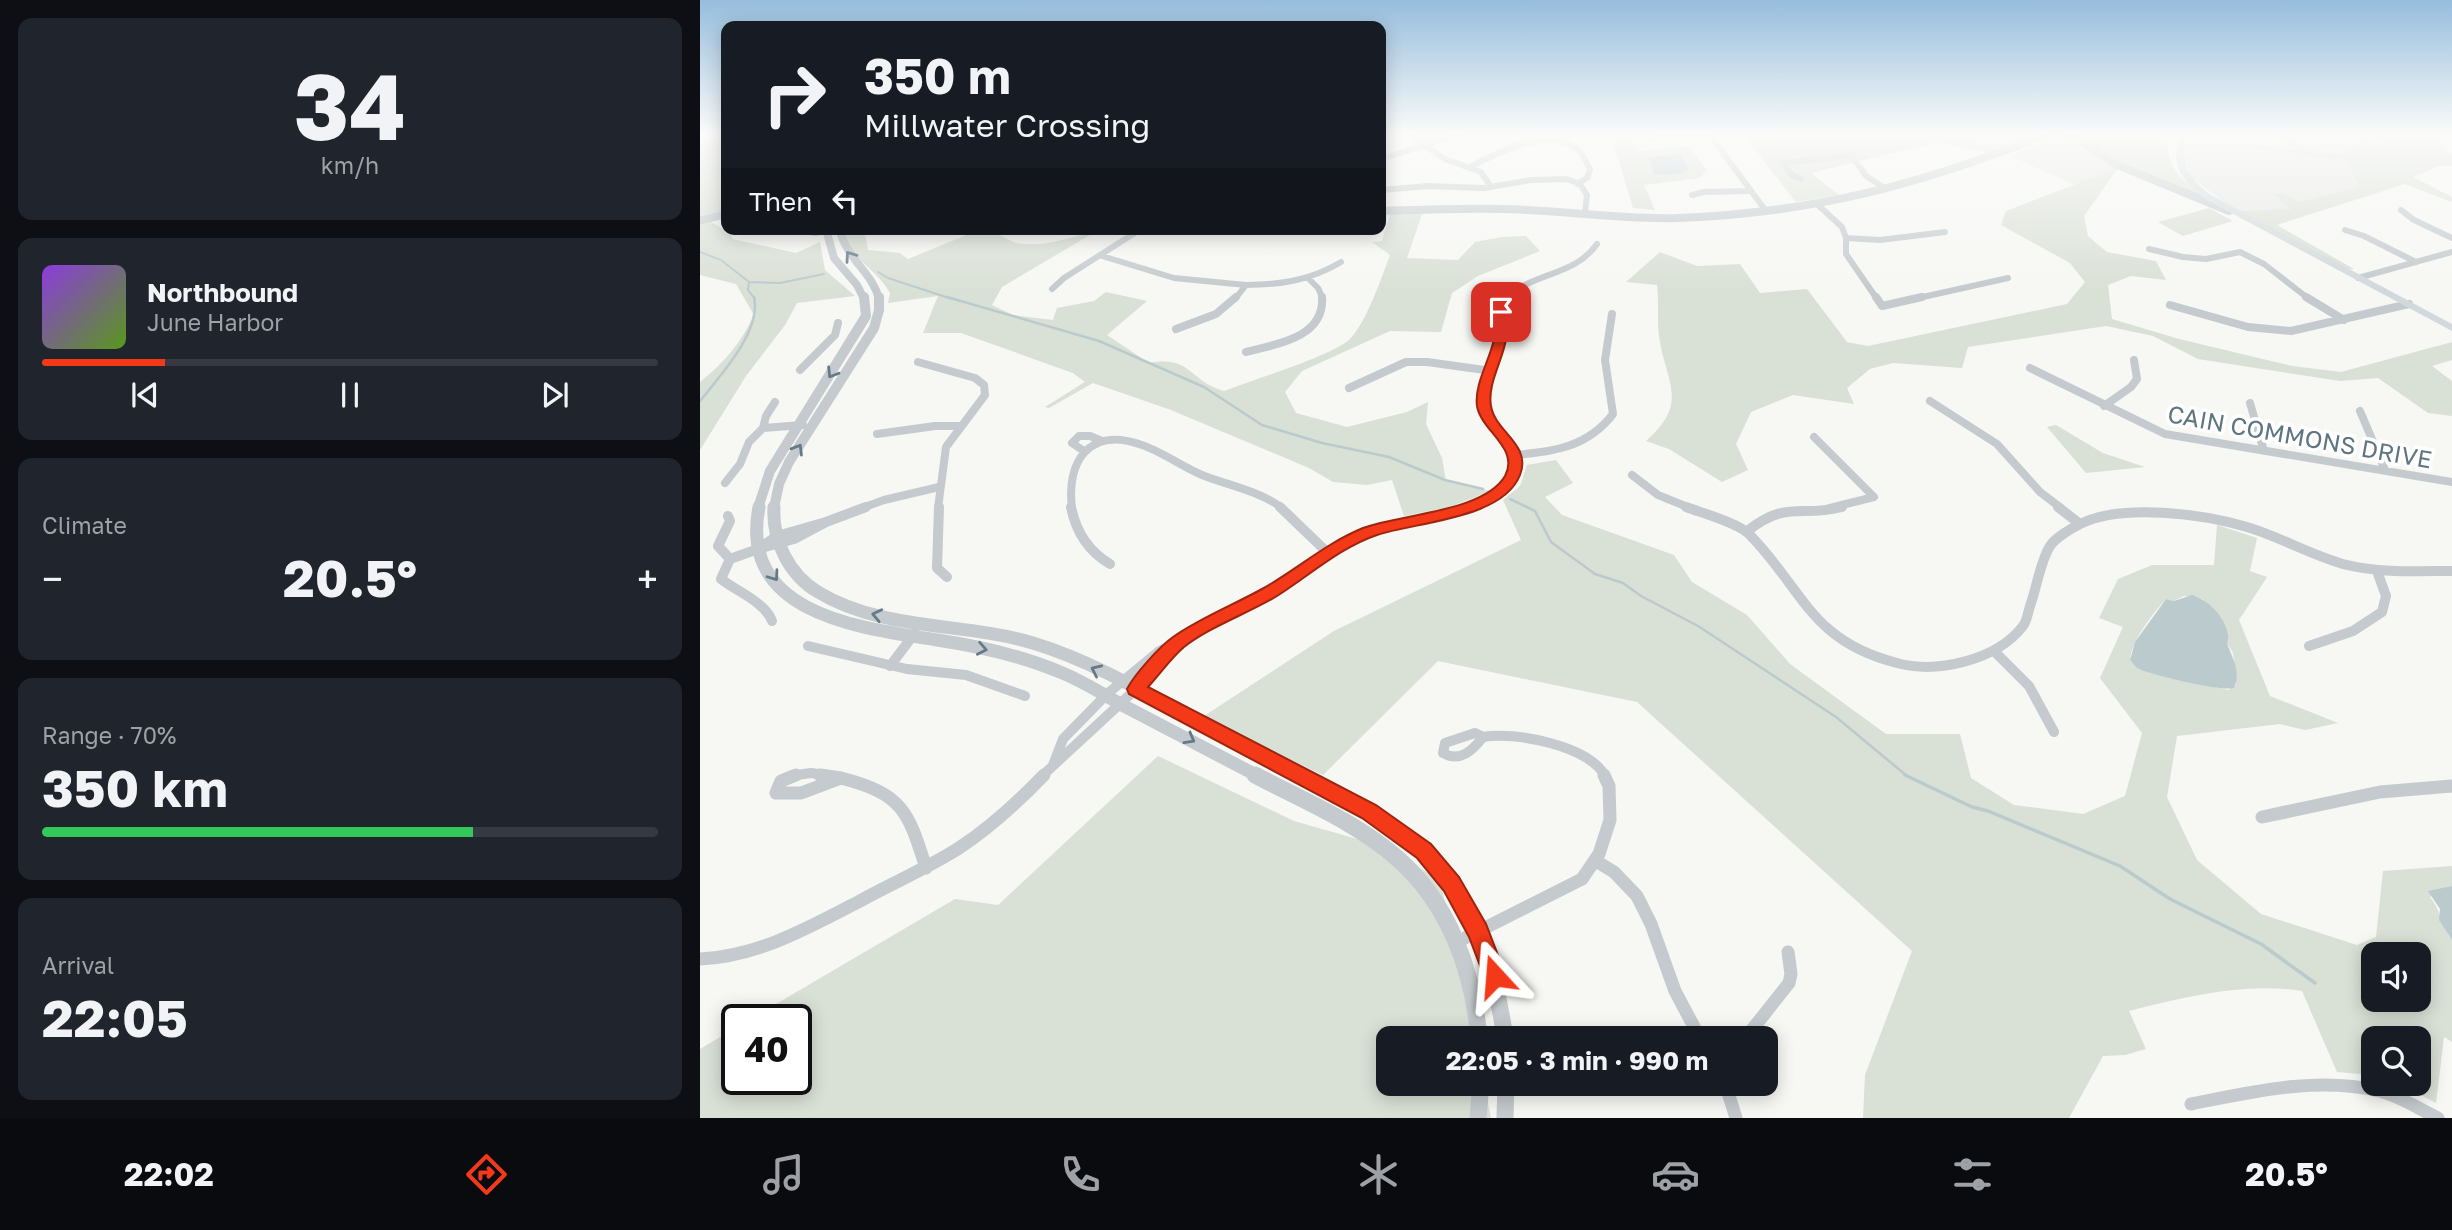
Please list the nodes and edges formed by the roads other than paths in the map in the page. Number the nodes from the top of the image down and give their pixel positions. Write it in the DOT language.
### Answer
graph roads {
  1 [pos="1418,186"];
  2 [pos="1432,186"];
  3 [pos="1495,186"];
  4 [pos="1579,186"];
  5 [pos="1746,186"];
  6 [pos="1882,186"];
  7 [pos="1896,186"];
  8 [pos="2169,186"];
  9 [pos="2198,186"];
  10 [pos="1491,187"];
  11 [pos="1386,189"];
  12 [pos="1886,189"];
  13 [pos="1749,191"];
  14 [pos="1692,195"];
  15 [pos="1818,205"];
  16 [pos="2401,210"];
  17 [pos="1386,211"];
  18 [pos="1766,211"];
  19 [pos="2229,211"];
  20 [pos="1586,213"];
  21 [pos="721,215"];
  22 [pos="700,221"];
  23 [pos="2345,230"];
  24 [pos="1945,232"];
  25 [pos="831,235"];
  26 [pos="1129,235"];
  27 [pos="1846,238"];
  28 [pos="2452,238"];
  29 [pos="1597,244"];
  30 [pos="2150,249"];
  31 [pos="2452,252"];
  32 [pos="1102,256"];
  33 [pos="1341,262"];
  34 [pos="2416,262"];
  35 [pos="2008,278"];
  36 [pos="2358,278"];
  37 [pos="1309,279"];
  38 [pos="1246,285"];
  39 [pos="1052,289"];
  40 [pos="2409,304"];
  41 [pos="2170,305"];
  42 [pos="1612,314"];
  43 [pos="2344,320"];
  44 [pos="838,323"];
  45 [pos="2452,328"];
  46 [pos="1175,329"];
  47 [pos="863,335"];
  48 [pos="833,338"];
  49 [pos="1246,352"];
  50 [pos="2134,360"];
  51 [pos="918,362"];
  52 [pos="2030,368"];
  53 [pos="800,370"];
  54 [pos="1492,371"];
  55 [pos="1349,388"];
  56 [pos="775,401"];
  57 [pos="1930,401"];
  58 [pos="2250,403"];
  59 [pos="2104,406"];
  60 [pos="2360,411"];
  61 [pos="814,424"];
  62 [pos="798,426"];
  63 [pos="959,426"];
  64 [pos="762,428"];
  65 [pos="877,434"];
  66 [pos="1814,437"];
  67 [pos="1102,441"];
  68 [pos="1084,451"];
  69 [pos="2264,451"];
  70 [pos="1514,455"];
  71 [pos="2385,470"];
  72 [pos="1632,475"];
  73 [pos="2452,482"];
  74 [pos="725,483"];
  75 [pos="939,486"];
  76 [pos="728,516"];
  77 [pos="2080,524"];
  78 [pos="1746,532"];
  79 [pos="778,540"];
  80 [pos="758,549"];
  81 [pos="1329,554"];
  82 [pos="730,559"];
  83 [pos="1110,564"];
  84 [pos="2452,571"];
  85 [pos="2377,572"];
  86 [pos="947,577"];
  87 [pos="772,621"];
  88 [pos="923,623"];
  89 [pos="912,637"];
  90 [pos="1178,642"];
  91 [pos="808,646"];
  92 [pos="2309,646"];
  93 [pos="1994,651"];
  94 [pos="890,666"];
  95 [pos="1121,681"];
  96 [pos="1136,689"];
  97 [pos="1107,694"];
  98 [pos="1025,696"];
  99 [pos="1121,701"];
  100 [pos="2054,732"];
  101 [pos="1483,737"];
  102 [pos="1053,765"];
  103 [pos="842,778"];
  104 [pos="2452,786"];
  105 [pos="2262,817"];
  106 [pos="1596,861"];
  107 [pos="926,868"];
  108 [pos="1478,931"];
  109 [pos="1457,942"];
  110 [pos="1788,952"];
  111 [pos="700,959"];
  112 [pos="1478,1026"];
  113 [pos="1504,1026"];
  114 [pos="1694,1026"];
  115 [pos="1755,1026"];
  116 [pos="1479,1096"];
  117 [pos="1506,1096"];
  118 [pos="1729,1096"];
  119 [pos="2191,1104"];
  120 [pos="1478,1118"];
  121 [pos="1505,1118"];
  122 [pos="1736,1118"];
  123 [pos="2438,1118"];
  1 -- 11 [label="street"];
  2 -- 10 [label="street"];
  3 -- 10 [label="street"];
  4 -- 20 [label="street"];
  5 -- 13 [label="street"];
  6 -- 12 [label="street"];
  7 -- 12 [label="street"];
  8 -- 19 [label="street"];
  9 -- 19 [label="main road"];
  12 -- 15 [label="street"];
  13 -- 14 [label="street"];
  13 -- 18 [label="street"];
  15 -- 18 [label="street"];
  15 -- 27 [label="street"];
  16 -- 28 [label="street"];
  17 -- 20 [label="street"];
  18 -- 20 [label="street"];
  19 -- 36 [label="main road"];
  21 -- 22 [label="street"];
  23 -- 34 [label="street"];
  24 -- 27 [label="street"];
  25 -- 47 [label="street"];
  26 -- 32 [label="street"];
  27 -- 35 [label="street"];
  29 -- 54 [label="street"];
  30 -- 43 [label="street"];
  31 -- 34 [label="street"];
  32 -- 38 [label="street"];
  32 -- 39 [label="street"];
  33 -- 37 [label="street"];
  34 -- 36 [label="street"];
  36 -- 40 [label="main road"];
  37 -- 38 [label="street"];
  37 -- 49 [label="street"];
  38 -- 46 [label="street"];
  40 -- 43 [label="street"];
  40 -- 45 [label="main road"];
  41 -- 43 [label="street"];
  42 -- 70 [label="street"];
  44 -- 48 [label="street"];
  47 -- 48 [label="street"];
  47 -- 61 [label="street"];
  47 -- 62 [label="street, one-way"];
  48 -- 53 [label="street"];
  50 -- 59 [label="street"];
  51 -- 63 [label="street"];
  52 -- 59 [label="street, CAIN COMMONS DRIVE"];
  54 -- 55 [label="street"];
  54 -- 70 [label="street"];
  56 -- 64 [label="street"];
  57 -- 77 [label="street"];
  58 -- 69 [label="street"];
  59 -- 69 [label="street, CAIN COMMONS DRIVE"];
  60 -- 71 [label="street"];
  61 -- 62 [label="street"];
  79 -- 61 [label="street, one-way"];
  62 -- 64 [label="street"];
  62 -- 80 [label="street"];
  63 -- 65 [label="street"];
  63 -- 75 [label="street"];
  64 -- 74 [label="street"];
  66 -- 78 [label="street"];
  67 -- 68 [label="street"];
  67 -- 68 [label="street"];
  67 -- 81 [label="street"];
  68 -- 83 [label="street"];
  69 -- 71 [label="street, CAIN COMMONS DRIVE"];
  70 -- 81 [label="street"];
  71 -- 73 [label="street, CAIN COMMONS DRIVE"];
  72 -- 78 [label="street"];
  75 -- 79 [label="street"];
  75 -- 86 [label="street"];
  76 -- 82 [label="street"];
  77 -- 85 [label="street"];
  77 -- 93 [label="street"];
  78 -- 93 [label="street"];
  79 -- 80 [label="street"];
  88 -- 79 [label="street, one-way"];
  80 -- 82 [label="street"];
  80 -- 89 [label="street, one-way"];
  81 -- 90 [label="street"];
  82 -- 87 [label="street"];
  84 -- 85 [label="street"];
  85 -- 92 [label="street"];
  88 -- 89 [label="street"];
  95 -- 88 [label="street, one-way"];
  89 -- 94 [label="street"];
  89 -- 97 [label="street, one-way"];
  90 -- 95 [label="street"];
  90 -- 96 [label="street"];
  91 -- 94 [label="street"];
  93 -- 100 [label="street"];
  94 -- 98 [label="street"];
  95 -- 96 [label="street"];
  95 -- 97 [label="street"];
  96 -- 99 [label="street"];
  96 -- 108 [label="street"];
  97 -- 99 [label="street"];
  97 -- 102 [label="street"];
  99 -- 102 [label="street"];
  99 -- 109 [label="street, one-way"];
  101 -- 106 [label="street"];
  102 -- 107 [label="street"];
  103 -- 107 [label="street"];
  104 -- 105 [label="street"];
  106 -- 108 [label="street"];
  106 -- 114 [label="street"];
  107 -- 111 [label="street"];
  108 -- 109 [label="street"];
  108 -- 113 [label="street"];
  109 -- 112 [label="street"];
  110 -- 115 [label="street"];
  116 -- 120 [label="street"];
  117 -- 121 [label="street"];
  118 -- 122 [label="street"];
  119 -- 123 [label="street"];
}
